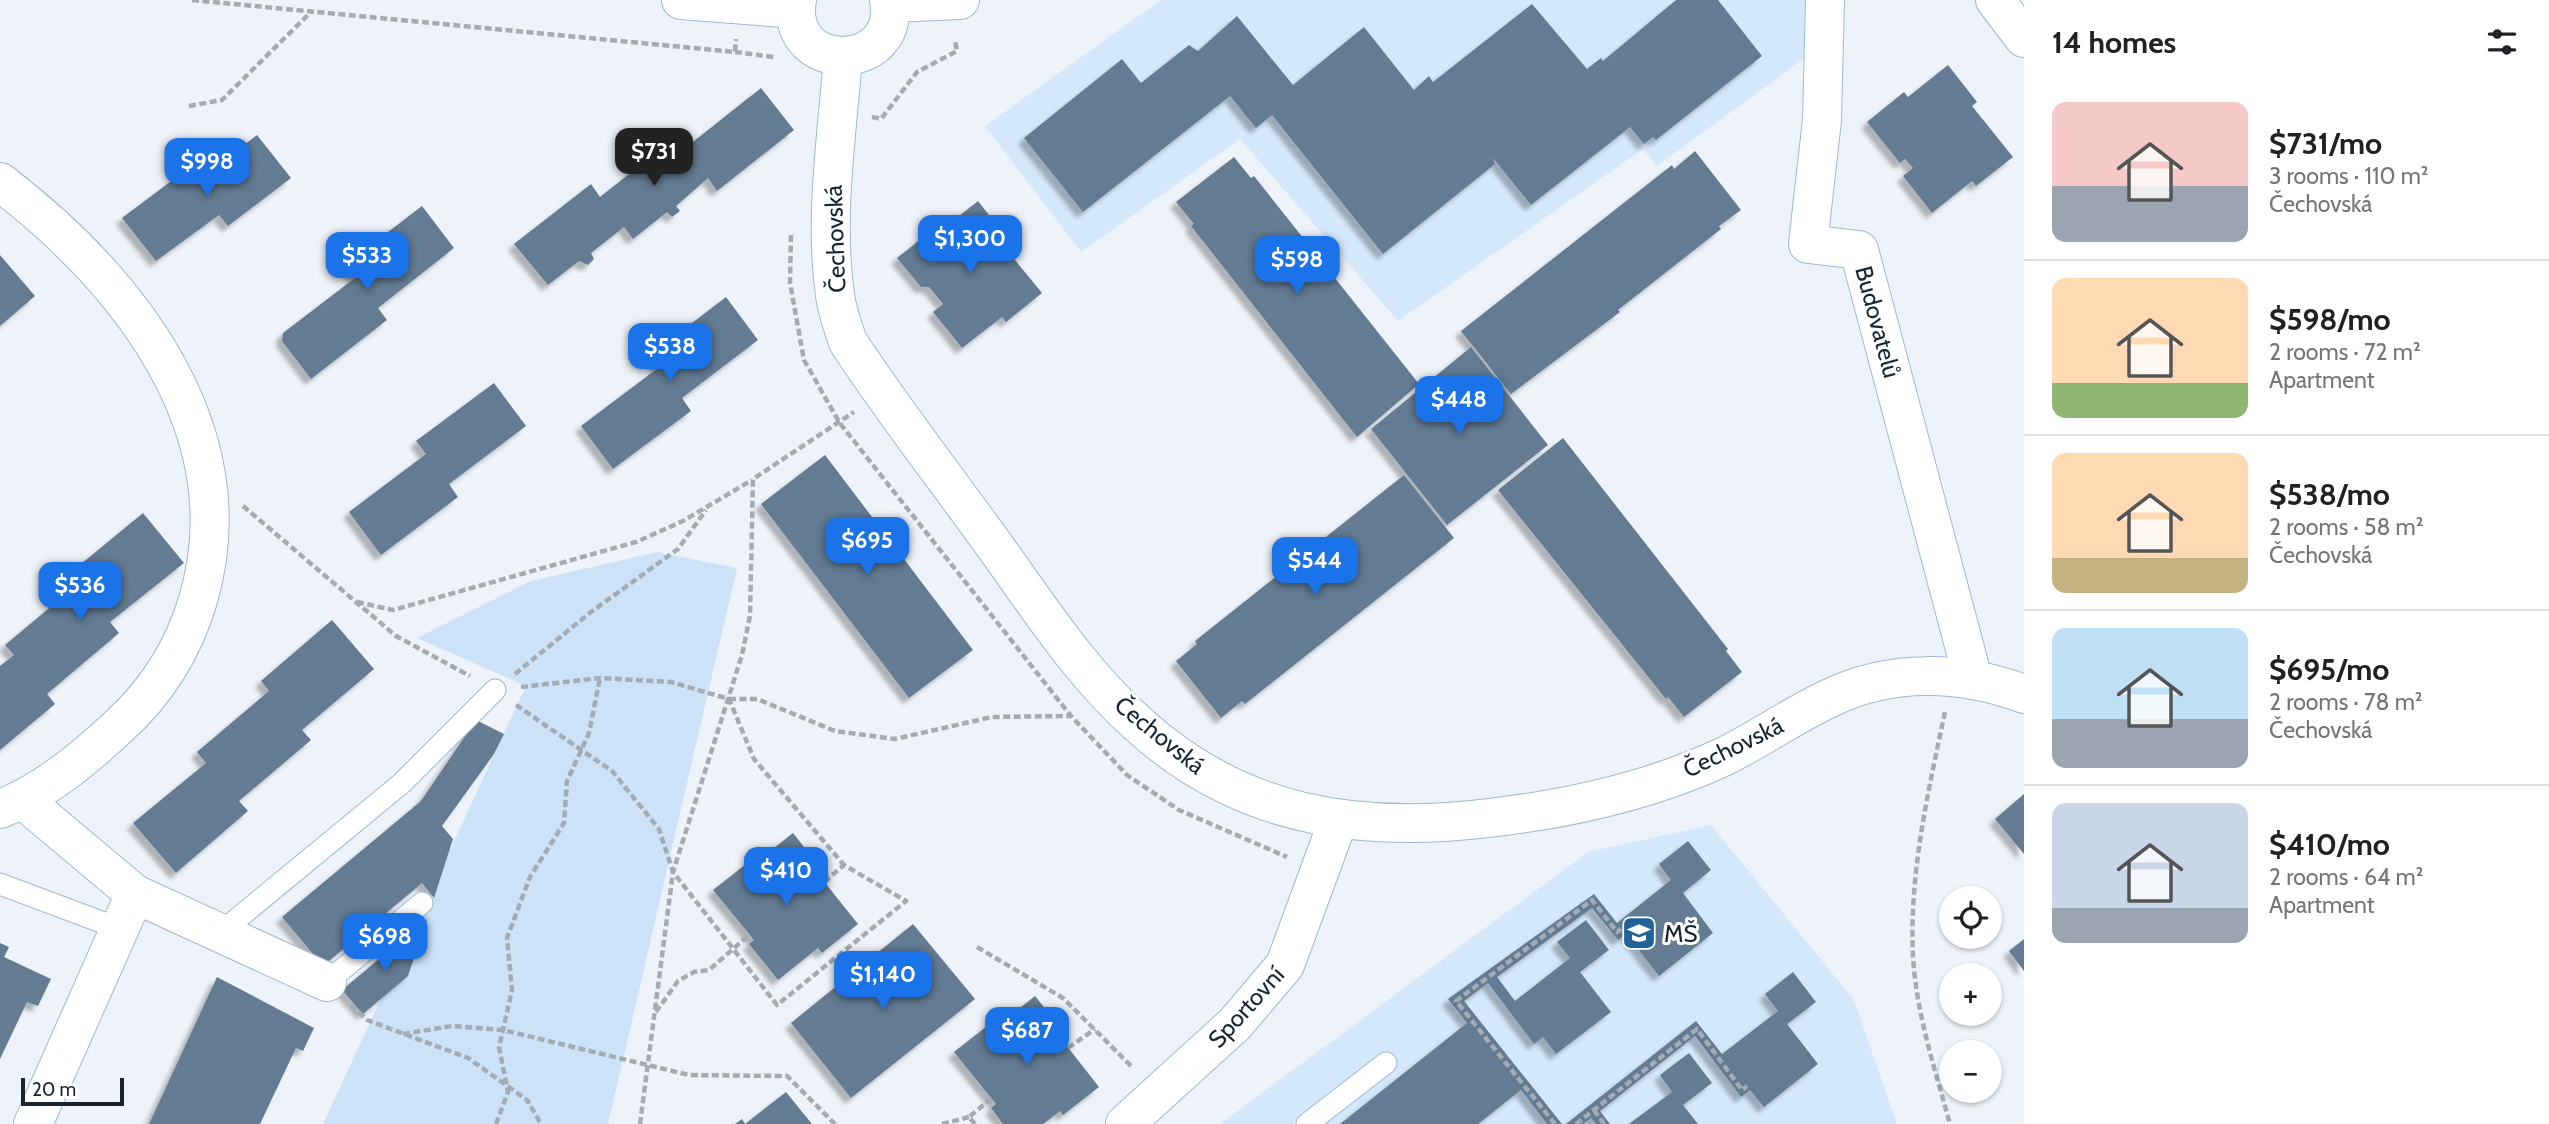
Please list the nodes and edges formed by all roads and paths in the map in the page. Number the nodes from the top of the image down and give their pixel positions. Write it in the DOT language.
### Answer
graph roads {
  1 [pos="192,0"];
  2 [pos="681,0"];
  3 [pos="960,0"];
  4 [pos="1825,0"];
  5 [pos="1994,0"];
  6 [pos="890,2"];
  7 [pos="796,4"];
  8 [pos="313,10"];
  9 [pos="736,35"];
  10 [pos="2024,38"];
  11 [pos="955,41"];
  12 [pos="843,57"];
  13 [pos="189,106"];
  14 [pos="869,117"];
  15 [pos="0,182"];
  16 [pos="882,393"];
  17 [pos="753,479"];
  18 [pos="709,506"];
  19 [pos="353,601"];
  20 [pos="600,678"];
  21 [pos="1963,678"];
  22 [pos="495,690"];
  23 [pos="2024,694"];
  24 [pos="729,699"];
  25 [pos="1071,716"];
  26 [pos="12,805"];
  27 [pos="1338,821"];
  28 [pos="844,866"];
  29 [pos="673,872"];
  30 [pos="824,882"];
  31 [pos="0,884"];
  32 [pos="135,894"];
  33 [pos="422,903"];
  34 [pos="120,929"];
  35 [pos="1621,929"];
  36 [pos="220,933"];
  37 [pos="749,935"];
  38 [pos="977,947"];
  39 [pos="733,949"];
  40 [pos="327,982"];
  41 [pos="654,1014"];
  42 [pos="1095,1029"];
  43 [pos="503,1030"];
  44 [pos="403,1034"];
  45 [pos="1068,1048"];
  46 [pos="1386,1063"];
  47 [pos="648,1066"];
  48 [pos="1134,1082"];
  49 [pos="507,1085"];
  50 [pos="1747,1086"];
  51 [pos="991,1099"];
  52 [pos="1594,1110"];
  53 [pos="968,1116"];
  54 [pos="33,1124"];
  55 [pos="496,1124"];
  56 [pos="541,1124"];
  57 [pos="639,1124"];
  58 [pos="835,1124"];
  59 [pos="943,1124"];
  60 [pos="975,1124"];
  61 [pos="1125,1124"];
  62 [pos="1307,1124"];
  63 [pos="1555,1124"];
  64 [pos="1576,1124"];
  65 [pos="1604,1124"];
  66 [pos="1950,1124"];
  1 -- 8 [label="path"];
  2 -- 7 [label="street"];
  3 -- 6 [label="street"];
  4 -- 21 [label="street, Budovatelů"];
  5 -- 10 [label="street"];
  6 -- 12 [label="street"];
  7 -- 12 [label="street"];
  8 -- 9 [label="path"];
  8 -- 13 [label="path"];
  11 -- 14 [label="path"];
  12 -- 16 [label="street, Čechovská"];
  15 -- 26 [label="street"];
  16 -- 17 [label="path"];
  16 -- 27 [label="street, Čechovská"];
  17 -- 18 [label="path"];
  17 -- 24 [label="path"];
  18 -- 19 [label="path"];
  18 -- 22 [label="path"];
  20 -- 22 [label="path"];
  20 -- 24 [label="path"];
  20 -- 43 [label="path"];
  21 -- 23 [label="street, Čechovská"];
  21 -- 27 [label="street, Čechovská"];
  21 -- 66 [label="path"];
  22 -- 36 [label="lane"];
  24 -- 25 [label="path"];
  24 -- 28 [label="path"];
  24 -- 29 [label="path"];
  26 -- 32 [label="street"];
  27 -- 61 [label="street, Sportovní"];
  28 -- 30 [label="path"];
  28 -- 39 [label="path"];
  29 -- 39 [label="path"];
  29 -- 41 [label="path"];
  31 -- 34 [label="lane"];
  32 -- 34 [label="street"];
  32 -- 36 [label="street"];
  33 -- 40 [label="lane"];
  34 -- 54 [label="street"];
  35 -- 63 [label="path"];
  36 -- 40 [label="street"];
  37 -- 39 [label="path"];
  38 -- 42 [label="path"];
  39 -- 41 [label="path"];
  40 -- 44 [label="path"];
  41 -- 47 [label="path"];
  42 -- 45 [label="path"];
  42 -- 48 [label="path"];
  43 -- 44 [label="path"];
  43 -- 47 [label="path"];
  43 -- 49 [label="path"];
  44 -- 49 [label="path"];
  46 -- 62 [label="lane"];
  47 -- 57 [label="path"];
  47 -- 58 [label="path"];
  49 -- 55 [label="path"];
  49 -- 56 [label="path"];
  50 -- 52 [label="path"];
  51 -- 53 [label="path"];
  52 -- 64 [label="path"];
  52 -- 65 [label="path"];
  53 -- 59 [label="path"];
  53 -- 60 [label="path"];
}
